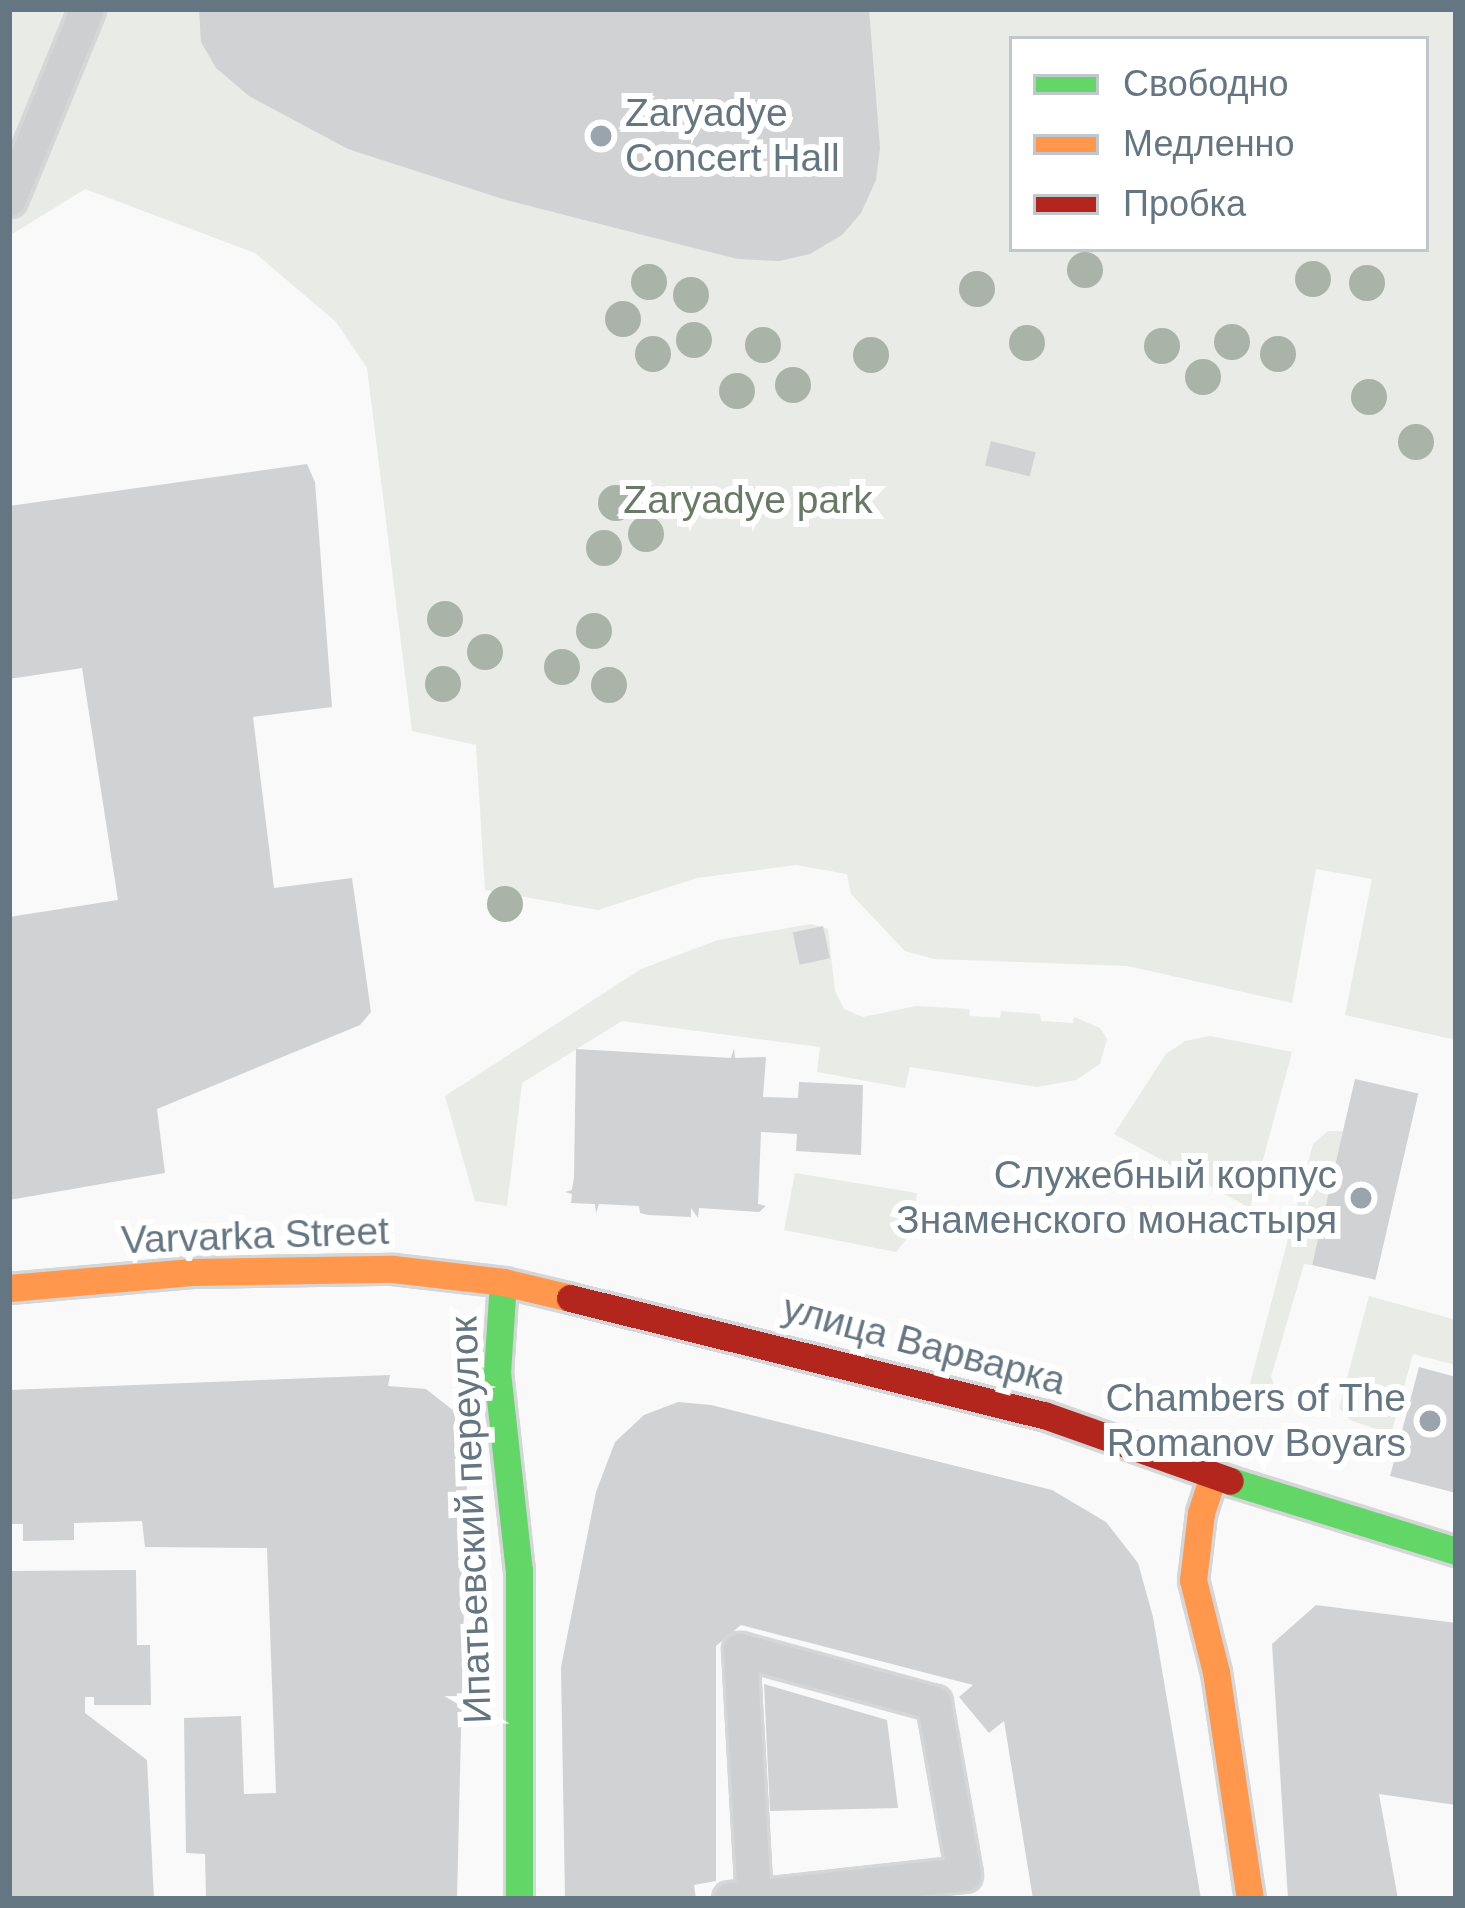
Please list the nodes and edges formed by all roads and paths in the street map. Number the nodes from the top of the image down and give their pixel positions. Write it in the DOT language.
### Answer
graph roads {
  1 [pos="87,9"];
  2 [pos="9,199"];
  3 [pos="503,1282"];
  4 [pos="9,1288"];
  5 [pos="1213,1476"];
  6 [pos="1456,1551"];
  7 [pos="519,1691"];
  8 [pos="562,1691"];
  9 [pos="742,1898"];
  10 [pos="519,1899"];
  11 [pos="1250,1899"];
  1 -- 2 [label="lane"];
  3 -- 4 [label="street, Varvarka Street"];
  3 -- 5 [label="street, улица Варварка"];
  3 -- 7 [label="street, Ипатьевский переулок"];
  5 -- 6 [label="street, улица Варварка"];
  5 -- 11 [label="street"];
  7 -- 8 [label="lane"];
  7 -- 10 [label="street, Ипатьевский переулок"];
  9 -- 9 [label="lane"];
}
